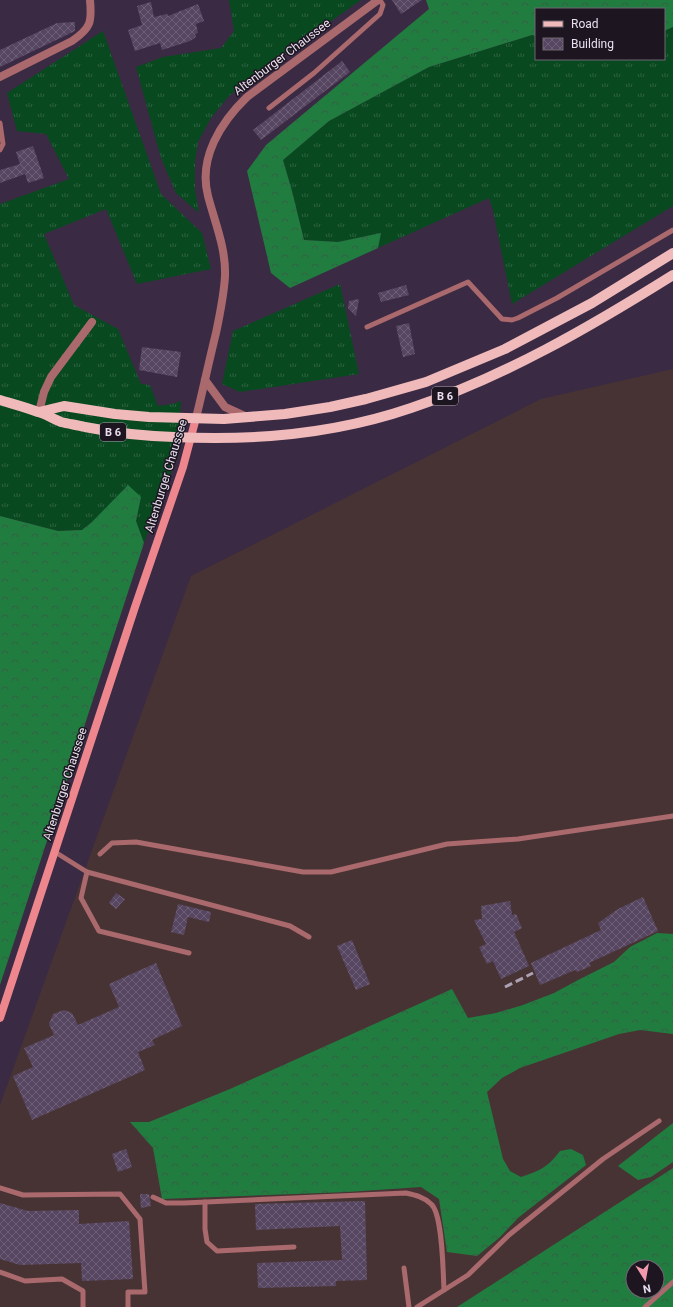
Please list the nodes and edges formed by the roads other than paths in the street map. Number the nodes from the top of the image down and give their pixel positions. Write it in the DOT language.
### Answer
graph roads {
  1 [pos="90,0"];
  2 [pos="379,0"];
  3 [pos="0,76"];
  4 [pos="269,108"];
  5 [pos="0,123"];
  6 [pos="0,150"];
  7 [pos="673,230"];
  8 [pos="673,253"];
  9 [pos="673,275"];
  10 [pos="92,322"];
  11 [pos="367,327"];
  12 [pos="205,380"];
  13 [pos="0,400"];
  14 [pos="39,412"];
  15 [pos="249,417"];
  16 [pos="196,418"];
  17 [pos="191,438"];
  18 [pos="673,816"];
  19 [pos="55,852"];
  20 [pos="100,854"];
  21 [pos="87,872"];
  22 [pos="309,937"];
  23 [pos="189,953"];
  24 [pos="0,1018"];
  25 [pos="659,1121"];
  26 [pos="0,1188"];
  27 [pos="153,1197"];
  28 [pos="205,1202"];
  29 [pos="294,1247"];
  30 [pos="404,1268"];
  31 [pos="0,1272"];
  32 [pos="673,1282"];
  33 [pos="444,1290"];
  34 [pos="83,1307"];
  35 [pos="128,1307"];
  36 [pos="409,1307"];
  37 [pos="417,1307"];
  38 [pos="645,1307"];
  1 -- 3 [label="street"];
  2 -- 4 [label="lane"];
  2 -- 12 [label="street, Altenburger Chaussee"];
  5 -- 6 [label="lane"];
  7 -- 11 [label="lane"];
  8 -- 15 [label="main road, B 6"];
  9 -- 17 [label="main road, B 6"];
  10 -- 14 [label="street"];
  12 -- 15 [label="street, B 6"];
  12 -- 16 [label="street, Altenburger Chaussee"];
  13 -- 14 [label="main road, B 6"];
  14 -- 16 [label="main road, B 6"];
  14 -- 17 [label="main road, B 6"];
  15 -- 16 [label="main road, B 6"];
  16 -- 17 [label="main road, Altenburger Chaussee"];
  17 -- 19 [label="main road, Altenburger Chaussee"];
  18 -- 20 [label="lane"];
  19 -- 21 [label="lane"];
  19 -- 24 [label="main road, Altenburger Chaussee"];
  21 -- 22 [label="lane"];
  21 -- 23 [label="lane"];
  25 -- 33 [label="lane"];
  26 -- 35 [label="lane"];
  27 -- 28 [label="lane"];
  28 -- 29 [label="lane"];
  28 -- 33 [label="lane"];
  30 -- 36 [label="lane"];
  31 -- 34 [label="lane"];
  32 -- 38 [label="lane"];
  33 -- 37 [label="lane"];
}
